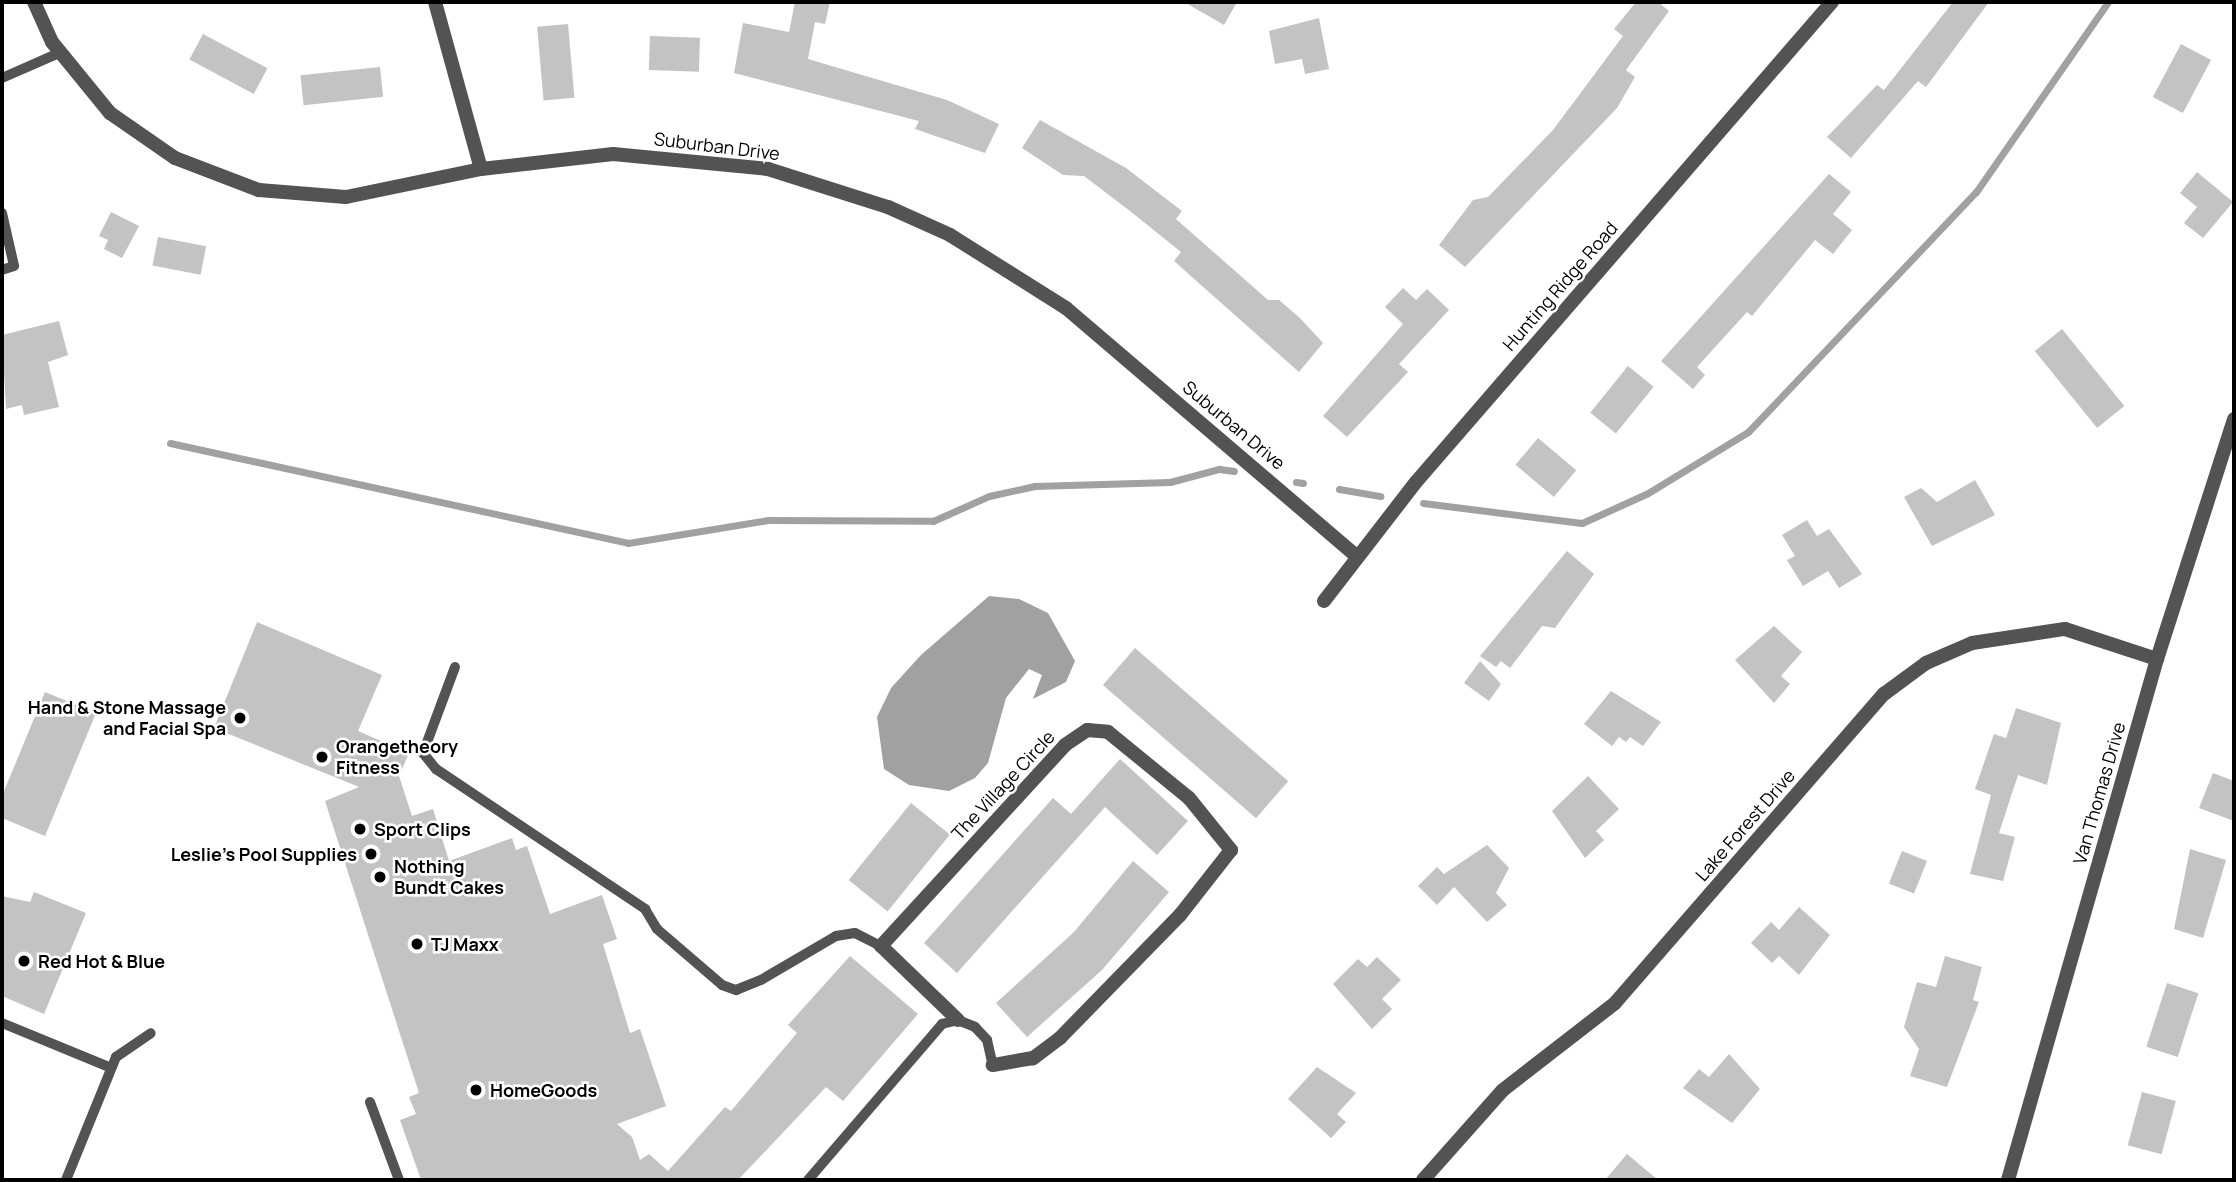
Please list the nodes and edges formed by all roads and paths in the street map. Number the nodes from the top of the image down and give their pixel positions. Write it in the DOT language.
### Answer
graph roads {
  1 [pos="34,2"];
  2 [pos="435,2"];
  3 [pos="1832,2"];
  4 [pos="59,53"];
  5 [pos="2,78"];
  6 [pos="481,169"];
  7 [pos="2,213"];
  8 [pos="2,270"];
  9 [pos="2234,419"];
  10 [pos="1356,556"];
  11 [pos="1324,601"];
  12 [pos="2157,659"];
  13 [pos="455,667"];
  14 [pos="881,946"];
  15 [pos="958,1020"];
  16 [pos="2,1023"];
  17 [pos="152,1033"];
  18 [pos="993,1065"];
  19 [pos="111,1068"];
  20 [pos="370,1102"];
  21 [pos="66,1180"];
  22 [pos="399,1180"];
  23 [pos="808,1180"];
  24 [pos="1423,1180"];
  25 [pos="2008,1180"];
  1 -- 4 [label="street, Suburban Drive"];
  2 -- 6 [label="street"];
  3 -- 10 [label="street, Hunting Ridge Road"];
  4 -- 5 [label="lane"];
  4 -- 6 [label="street, Suburban Drive"];
  6 -- 10 [label="street, Suburban Drive"];
  7 -- 8 [label="lane"];
  9 -- 12 [label="street, Van Thomas Drive"];
  10 -- 11 [label="street, Hunting Ridge Road"];
  12 -- 24 [label="street, Lake Forest Drive"];
  12 -- 25 [label="street, Van Thomas Drive"];
  13 -- 14 [label="lane"];
  14 -- 15 [label="street, The Village Circle"];
  14 -- 18 [label="street, The Village Circle"];
  15 -- 18 [label="lane, The Village Circle"];
  15 -- 23 [label="lane"];
  16 -- 19 [label="lane"];
  17 -- 19 [label="lane"];
  19 -- 21 [label="lane"];
  20 -- 22 [label="lane"];
}
